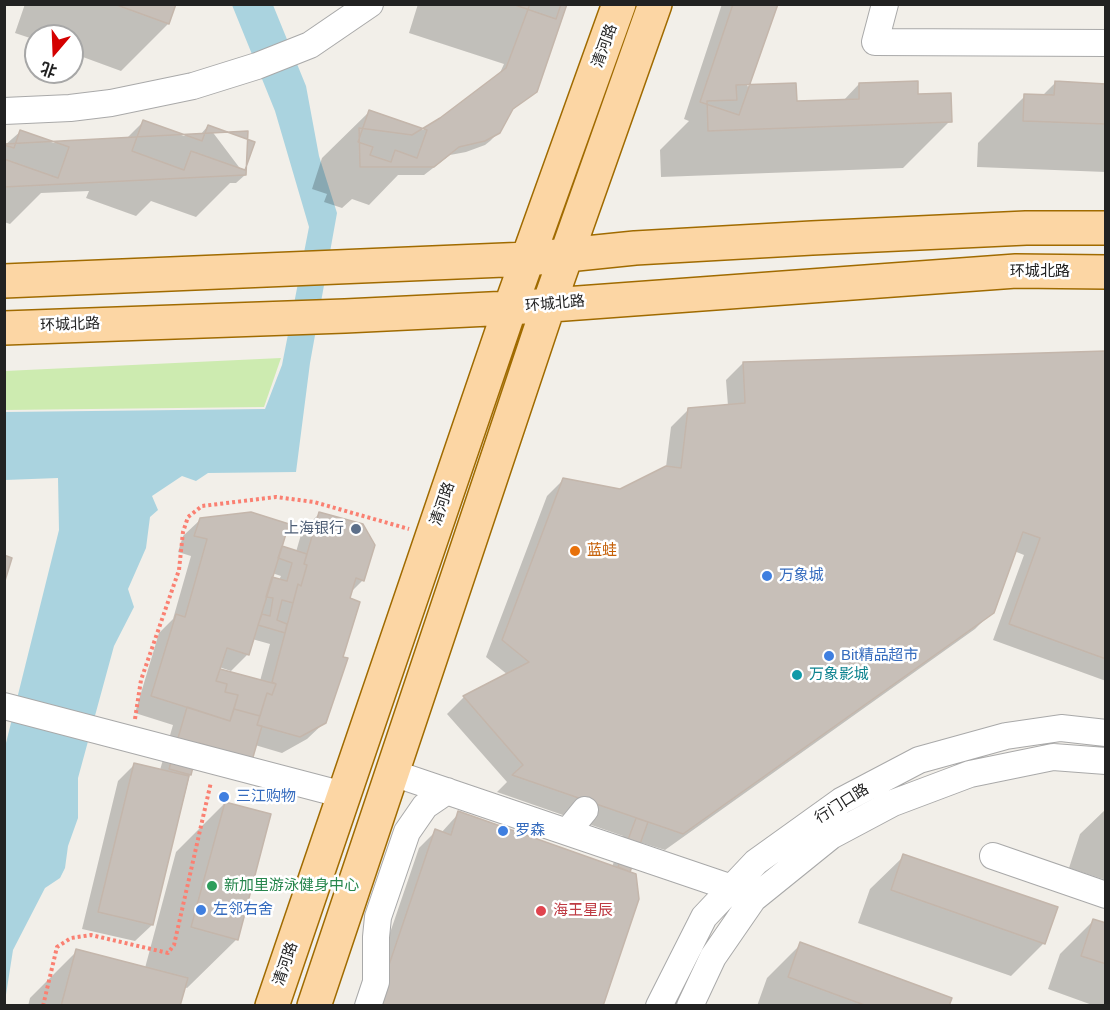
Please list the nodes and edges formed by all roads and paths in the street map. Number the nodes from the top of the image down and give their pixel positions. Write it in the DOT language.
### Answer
graph roads {
  1 [pos="370,4"];
  2 [pos="620,4"];
  3 [pos="655,4"];
  4 [pos="885,4"];
  5 [pos="1106,43"];
  6 [pos="4,111"];
  7 [pos="1106,228"];
  8 [pos="566,257"];
  9 [pos="528,259"];
  10 [pos="1106,273"];
  11 [pos="4,281"];
  12 [pos="549,304"];
  13 [pos="510,308"];
  14 [pos="4,327"];
  15 [pos="412,530"];
  16 [pos="4,706"];
  17 [pos="134,721"];
  18 [pos="1106,733"];
  19 [pos="1106,760"];
  20 [pos="393,772"];
  21 [pos="213,775"];
  22 [pos="447,791"];
  23 [pos="344,795"];
  24 [pos="585,810"];
  25 [pos="567,832"];
  26 [pos="993,856"];
  27 [pos="732,888"];
  28 [pos="1106,895"];
  29 [pos="43,1005"];
  30 [pos="272,1005"];
  31 [pos="314,1005"];
  32 [pos="368,1005"];
  33 [pos="659,1005"];
  34 [pos="690,1005"];
  1 -- 6 [label="street"];
  2 -- 9 [label="main road, 清河路"];
  3 -- 8 [label="main road"];
  4 -- 5 [label="street"];
  7 -- 8 [label="main road"];
  8 -- 9 [label="main road"];
  8 -- 12 [label="main road"];
  9 -- 11 [label="main road"];
  9 -- 13 [label="main road, 清河路"];
  10 -- 12 [label="main road, 环城北路"];
  12 -- 13 [label="main road, 环城北路"];
  12 -- 20 [label="main road"];
  13 -- 14 [label="main road, 环城北路"];
  13 -- 23 [label="main road, 清河路"];
  15 -- 17 [label="path"];
  16 -- 23 [label="street"];
  18 -- 27 [label="street, 行门口路"];
  19 -- 34 [label="street, 行门口路"];
  20 -- 22 [label="street"];
  20 -- 31 [label="main road"];
  21 -- 29 [label="path"];
  22 -- 25 [label="street"];
  22 -- 32 [label="street"];
  23 -- 30 [label="main road, 清河路"];
  24 -- 25 [label="street"];
  25 -- 27 [label="street"];
  26 -- 28 [label="street"];
  27 -- 33 [label="street, 行门口路"];
}
